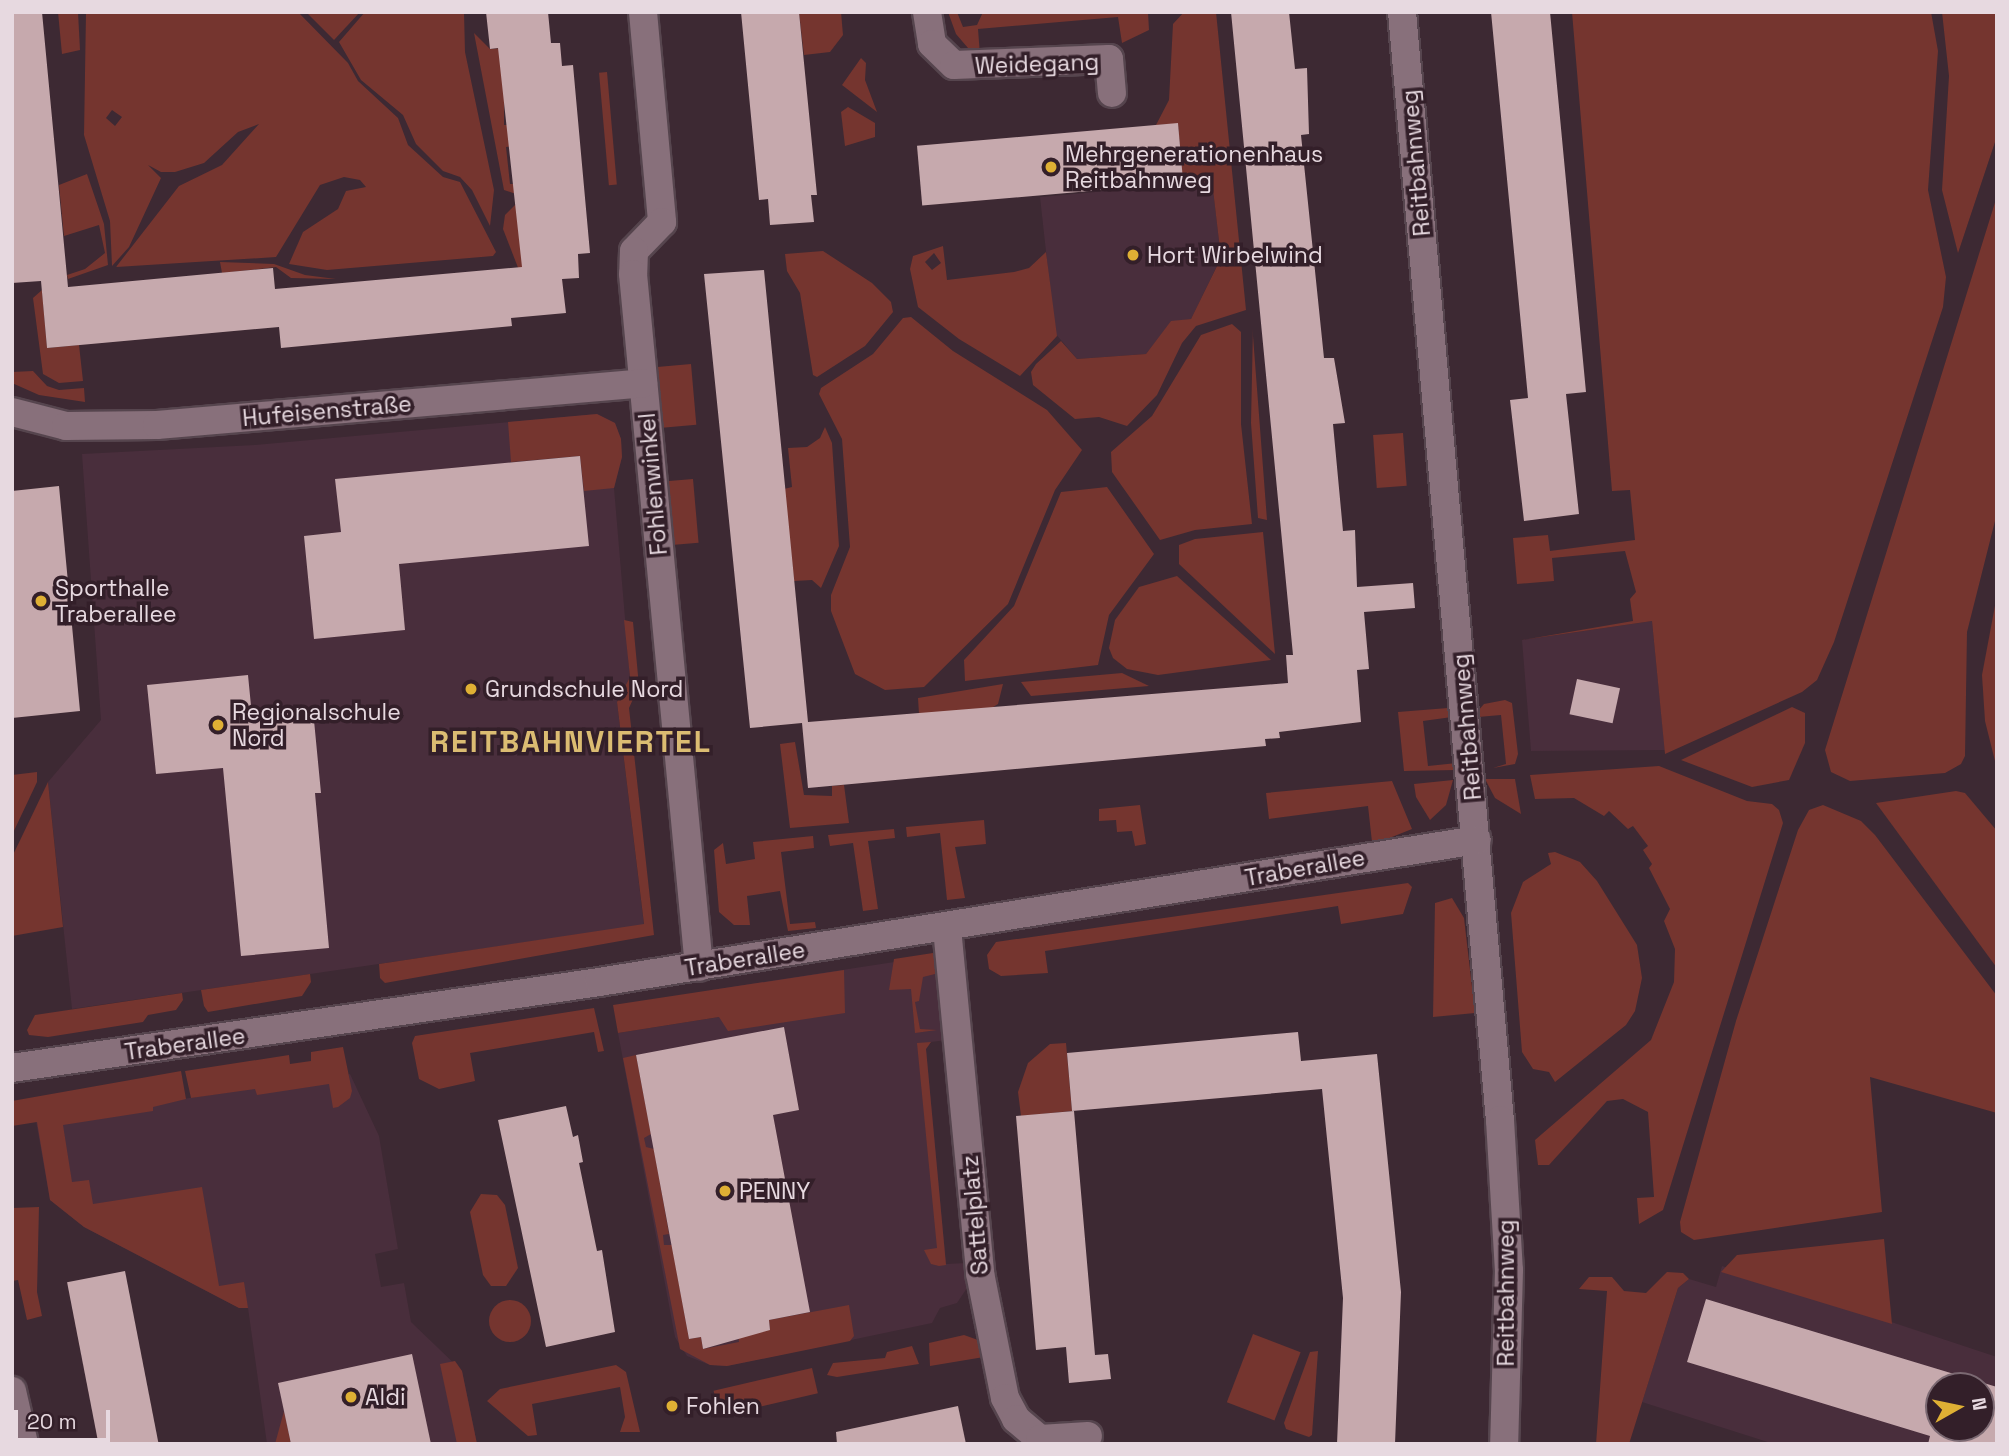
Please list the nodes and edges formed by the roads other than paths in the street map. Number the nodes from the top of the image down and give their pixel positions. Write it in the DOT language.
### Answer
graph roads {
  1 [pos="643,12"];
  2 [pos="927,12"];
  3 [pos="1402,12"];
  4 [pos="1112,93"];
  5 [pos="643,383"];
  6 [pos="12,412"];
  7 [pos="1477,841"];
  8 [pos="947,928"];
  9 [pos="699,967"];
  10 [pos="12,1068"];
  11 [pos="12,1391"];
  12 [pos="1088,1436"];
  13 [pos="24,1444"];
  14 [pos="1504,1444"];
  1 -- 5 [label="street, Fohlenwinkel"];
  2 -- 4 [label="street, Weidegang"];
  3 -- 7 [label="street, Reitbahnweg"];
  5 -- 6 [label="street, Hufeisenstraße"];
  5 -- 9 [label="street, Fohlenwinkel"];
  7 -- 8 [label="street, Traberallee"];
  7 -- 14 [label="street, Reitbahnweg"];
  8 -- 9 [label="street, Traberallee"];
  8 -- 12 [label="street, Sattelplatz"];
  9 -- 10 [label="street, Traberallee"];
  11 -- 13 [label="street"];
}
